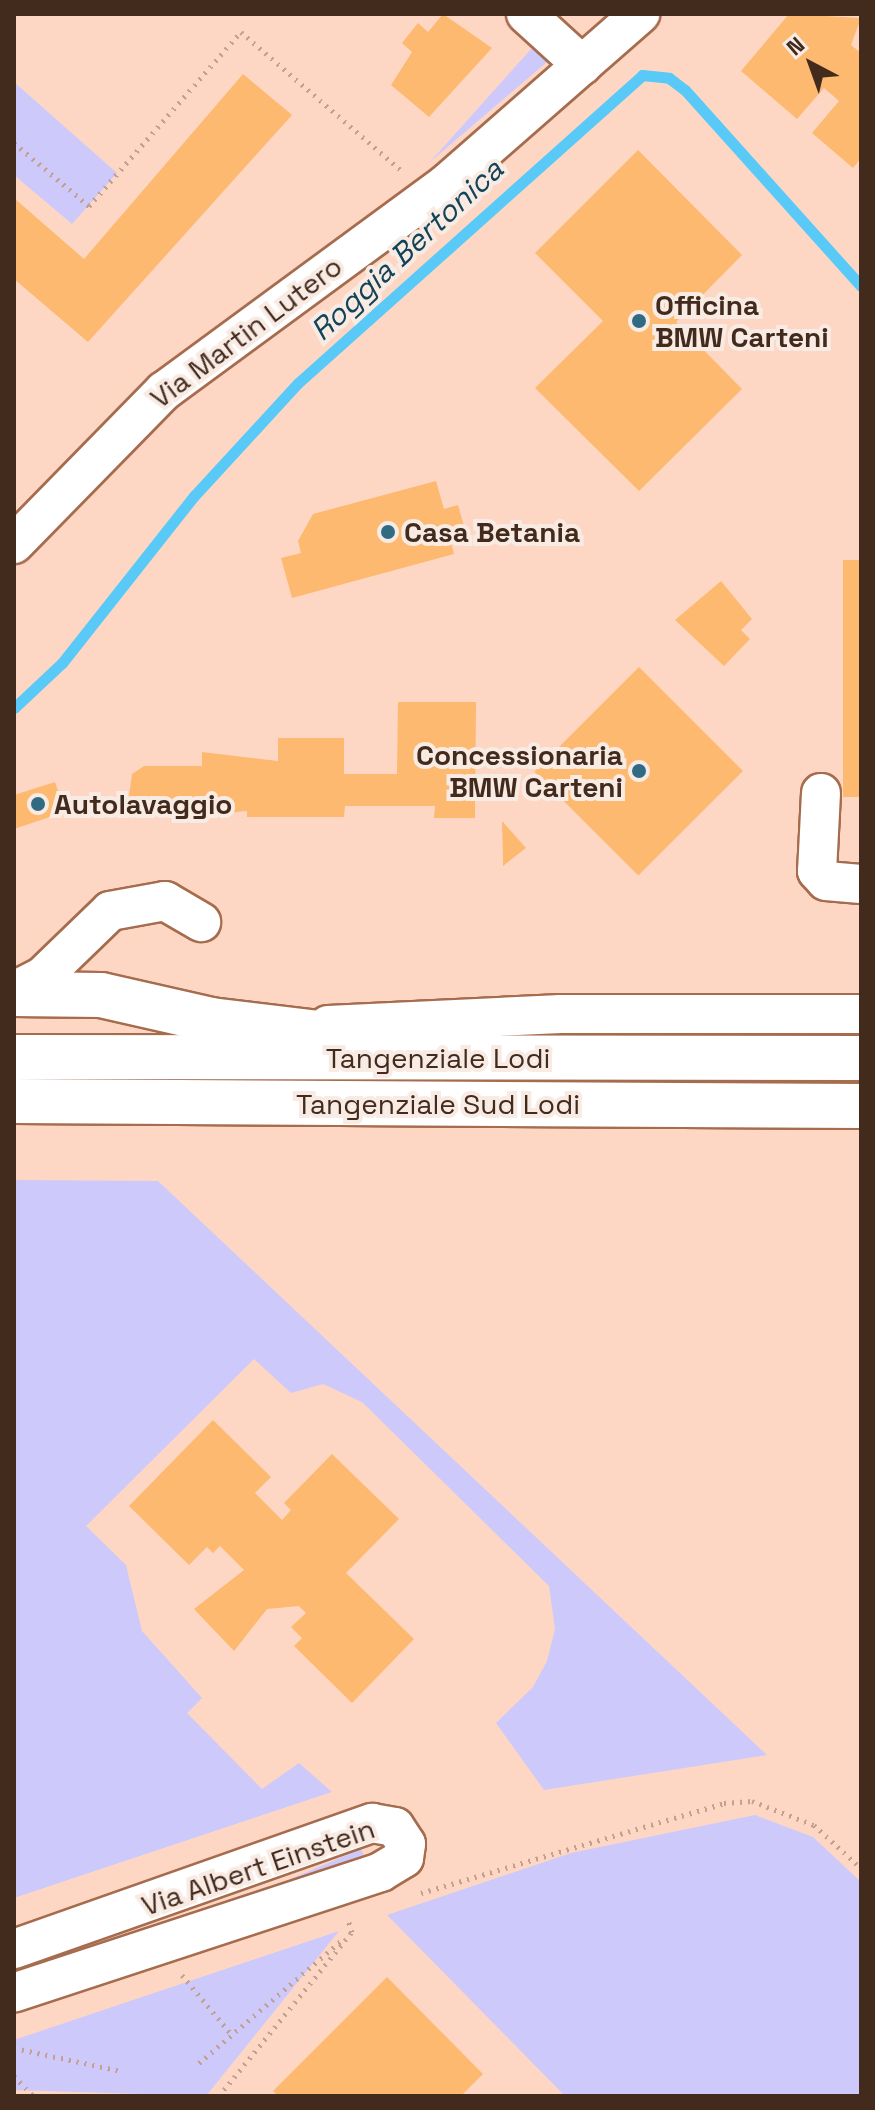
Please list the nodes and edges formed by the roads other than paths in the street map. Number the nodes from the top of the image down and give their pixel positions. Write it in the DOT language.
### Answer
graph roads {
  1 [pos="526,14"];
  2 [pos="640,14"];
  3 [pos="582,65"];
  4 [pos="14,544"];
  5 [pos="821,793"];
  6 [pos="861,884"];
  7 [pos="201,922"];
  8 [pos="68,951"];
  9 [pos="14,992"];
  10 [pos="90,994"];
  11 [pos="861,1014"];
  12 [pos="538,1015"];
  13 [pos="305,1026"];
  14 [pos="14,1057"];
  15 [pos="423,1058"];
  16 [pos="861,1058"];
  17 [pos="14,1101"];
  18 [pos="861,1106"];
  19 [pos="14,1949"];
  20 [pos="14,1993"];
  1 -- 3 [label="street"];
  2 -- 3 [label="street, Via Martin Lutero"];
  3 -- 4 [label="street, Via Martin Lutero"];
  5 -- 6 [label="street"];
  7 -- 8 [label="street"];
  8 -- 9 [label="street"];
  8 -- 10 [label="street"];
  9 -- 10 [label="highway"];
  10 -- 13 [label="highway"];
  11 -- 12 [label="street"];
  12 -- 13 [label="street"];
  12 -- 15 [label="street"];
  13 -- 15 [label="highway"];
  14 -- 15 [label="highway, Tangenziale Lodi"];
  15 -- 16 [label="highway, Tangenziale Lodi"];
  17 -- 18 [label="highway, Tangenziale Sud Lodi"];
  19 -- 20 [label="street, Via Albert Einstein"];
}
